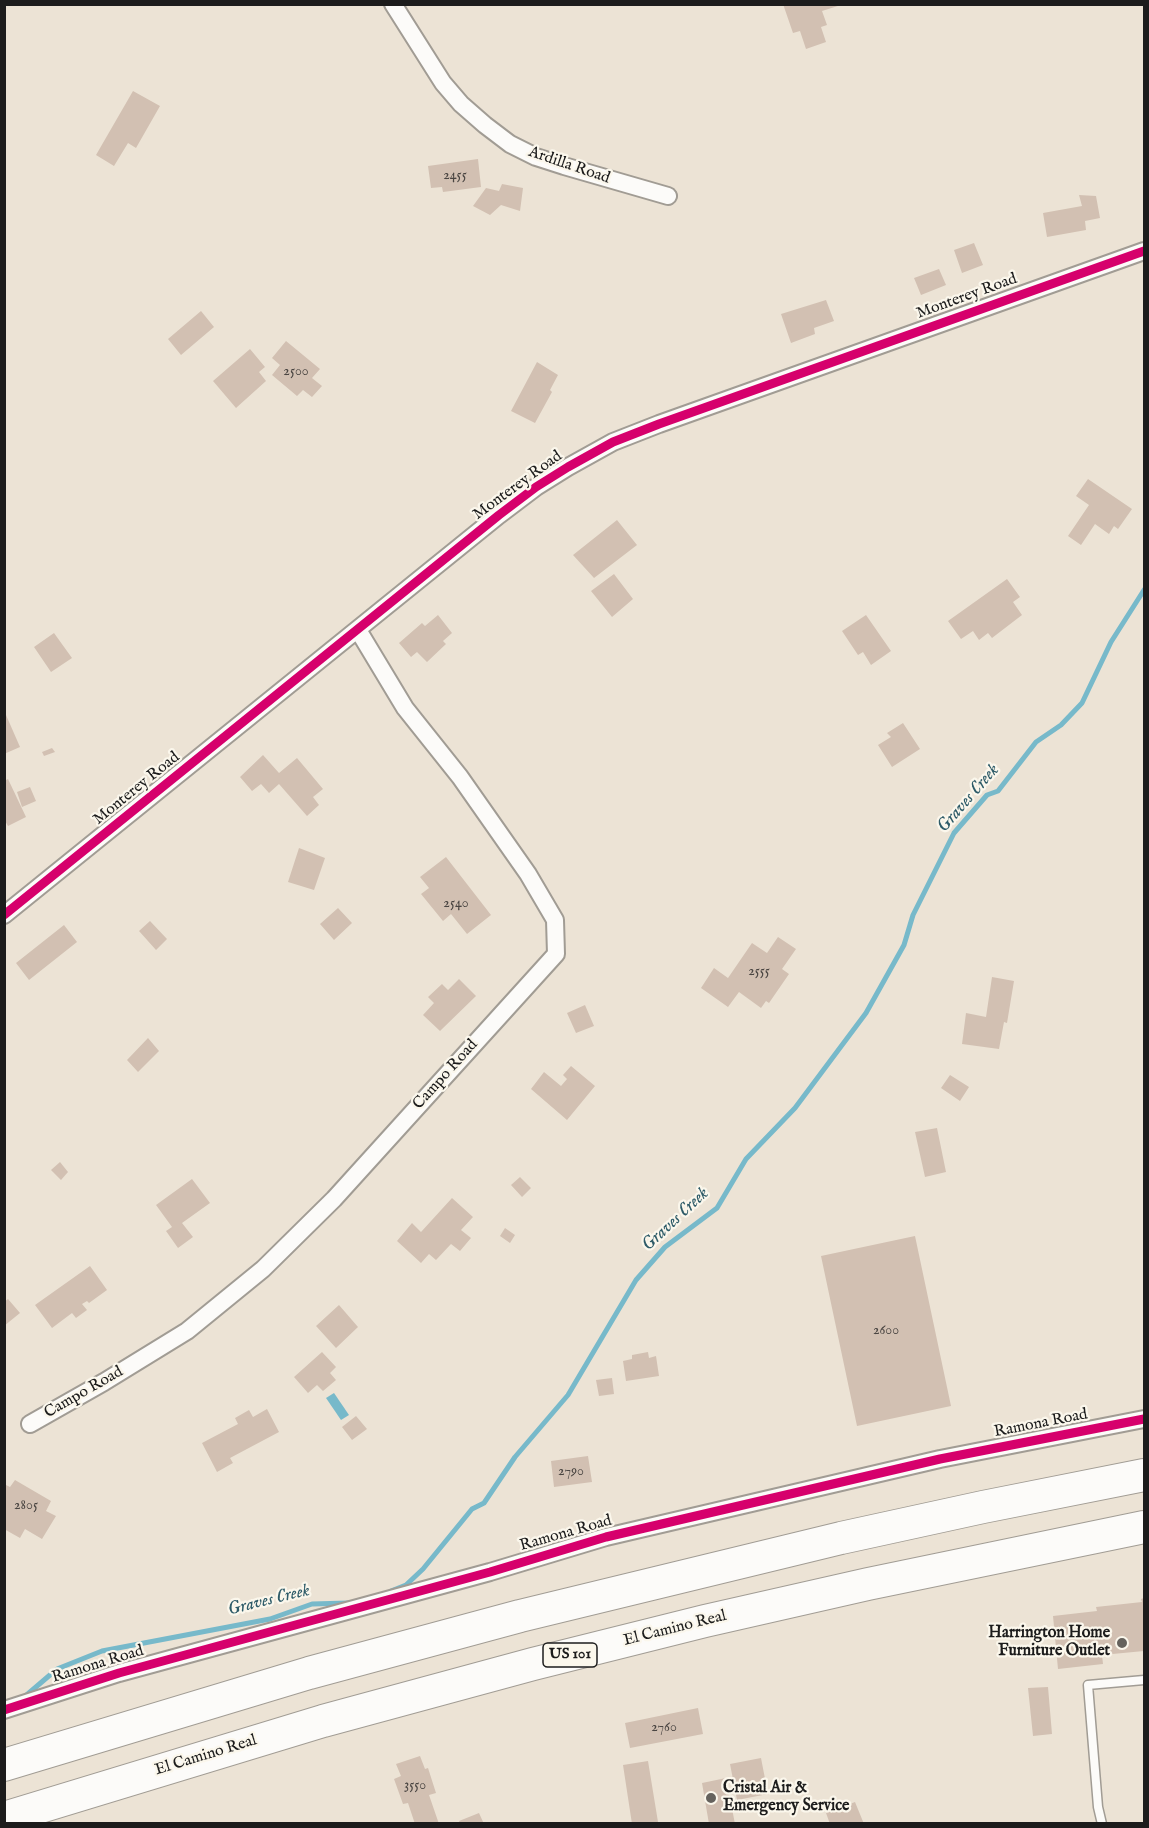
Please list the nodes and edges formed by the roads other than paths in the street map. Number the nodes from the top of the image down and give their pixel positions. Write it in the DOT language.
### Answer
graph roads {
  1 [pos="393,4"];
  2 [pos="668,196"];
  3 [pos="1144,251"];
  4 [pos="357,630"];
  5 [pos="4,915"];
  6 [pos="1144,1419"];
  7 [pos="30,1424"];
  8 [pos="1144,1475"];
  9 [pos="1144,1527"];
  10 [pos="1144,1680"];
  11 [pos="4,1710"];
  12 [pos="4,1765"];
  13 [pos="4,1818"];
  14 [pos="1102,1824"];
  1 -- 2 [label="street, Ardilla Road"];
  3 -- 4 [label="street, Monterey Road"];
  4 -- 5 [label="street, Monterey Road"];
  4 -- 7 [label="street, Campo Road"];
  6 -- 11 [label="street, Ramona Road"];
  8 -- 12 [label="highway"];
  9 -- 13 [label="highway, El Camino Real / US 101"];
  10 -- 14 [label="lane"];
}
